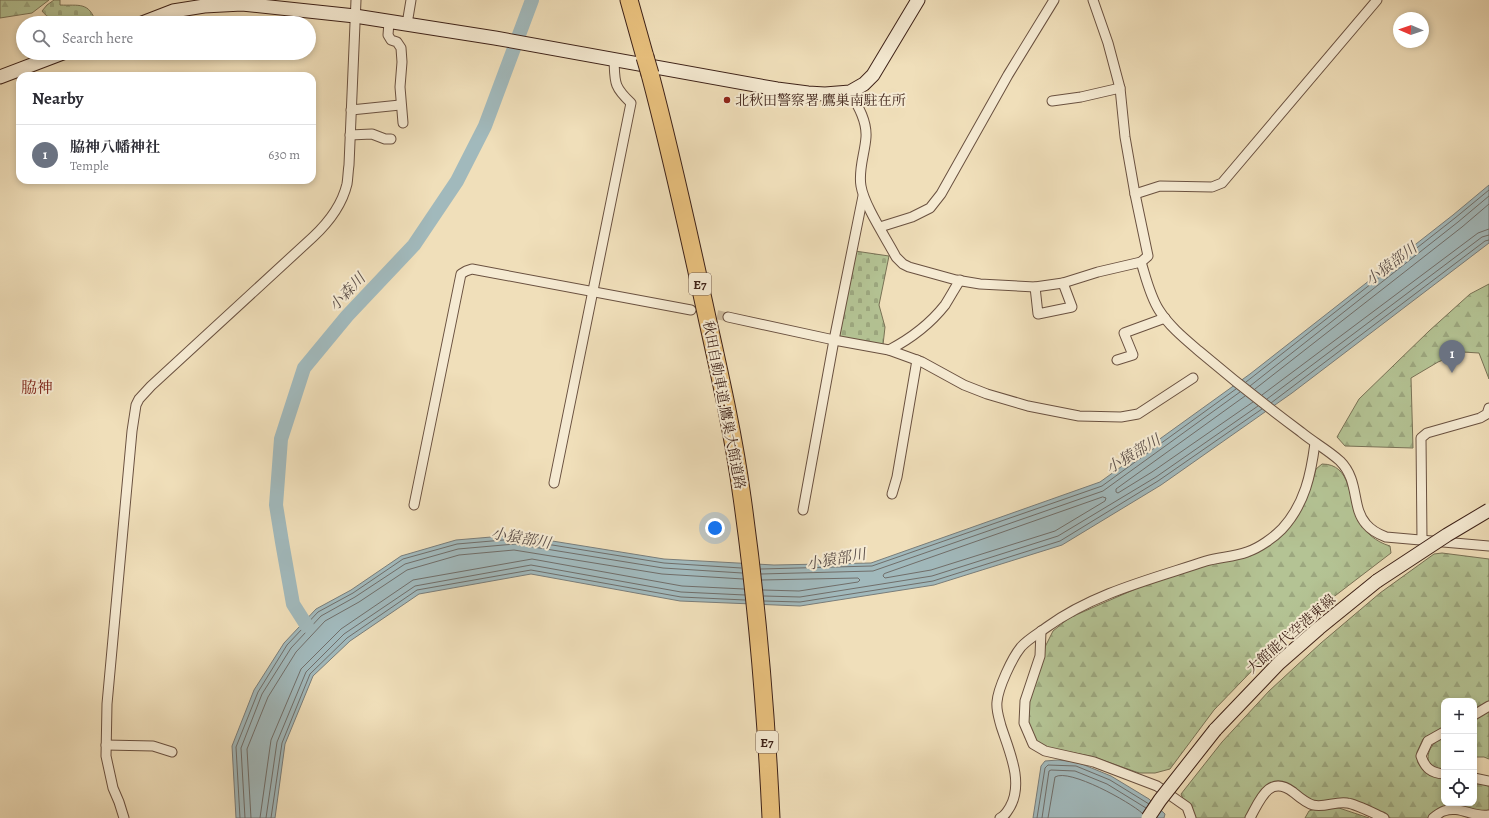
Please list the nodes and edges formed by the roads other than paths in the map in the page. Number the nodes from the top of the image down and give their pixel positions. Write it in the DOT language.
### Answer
graph roads {
  1 [pos="356,0"];
  2 [pos="411,0"];
  3 [pos="629,0"];
  4 [pos="640,0"];
  5 [pos="918,0"];
  6 [pos="1054,0"];
  7 [pos="1093,0"];
  8 [pos="1377,0"];
  9 [pos="203,3"];
  10 [pos="160,16"];
  11 [pos="355,16"];
  12 [pos="389,22"];
  13 [pos="407,24"];
  14 [pos="651,57"];
  15 [pos="614,59"];
  16 [pos="45,60"];
  17 [pos="0,77"];
  18 [pos="1120,88"];
  19 [pos="850,92"];
  20 [pos="1052,101"];
  21 [pos="400,105"];
  22 [pos="350,110"];
  23 [pos="403,123"];
  24 [pos="350,135"];
  25 [pos="391,138"];
  26 [pos="1134,194"];
  27 [pos="864,196"];
  28 [pos="880,227"];
  29 [pos="1141,262"];
  30 [pos="960,280"];
  31 [pos="1063,283"];
  32 [pos="1035,287"];
  33 [pos="592,291"];
  34 [pos="691,310"];
  35 [pos="728,317"];
  36 [pos="1165,318"];
  37 [pos="834,340"];
  38 [pos="889,350"];
  39 [pos="917,360"];
  40 [pos="1117,360"];
  41 [pos="1193,378"];
  42 [pos="1488,405"];
  43 [pos="1315,443"];
  44 [pos="554,483"];
  45 [pos="892,494"];
  46 [pos="414,505"];
  47 [pos="803,510"];
  48 [pos="1489,510"];
  49 [pos="1422,540"];
  50 [pos="1489,546"];
  51 [pos="1041,631"];
  52 [pos="766,666"];
  53 [pos="1489,706"];
  54 [pos="1477,713"];
  55 [pos="1441,734"];
  56 [pos="106,745"];
  57 [pos="172,752"];
  58 [pos="1441,773"];
  59 [pos="1477,778"];
  60 [pos="1489,782"];
  61 [pos="1489,815"];
  62 [pos="124,818"];
  63 [pos="772,818"];
  64 [pos="780,818"];
  65 [pos="1000,818"];
  66 [pos="1148,818"];
  67 [pos="1191,818"];
  68 [pos="1250,818"];
  69 [pos="1384,818"];
  70 [pos="1433,818"];
  1 -- 11 [label="street"];
  2 -- 13 [label="street"];
  3 -- 14 [label="highway, 秋田自動車道;鷹巣大館道路 / E7"];
  4 -- 14 [label="highway, 秋田自動車道;鷹巣大館道路 / E7"];
  5 -- 19 [label="street"];
  6 -- 28 [label="street"];
  7 -- 18 [label="street"];
  8 -- 26 [label="street"];
  9 -- 10 [label="street"];
  9 -- 11 [label="street"];
  11 -- 12 [label="street"];
  11 -- 22 [label="street"];
  12 -- 13 [label="street"];
  12 -- 21 [label="street"];
  13 -- 15 [label="street"];
  14 -- 52 [label="highway, 秋田自動車道;鷹巣大館道路 / E7, bridge"];
  15 -- 19 [label="street"];
  15 -- 33 [label="street"];
  16 -- 17 [label="street"];
  18 -- 20 [label="street"];
  18 -- 26 [label="street"];
  19 -- 27 [label="street"];
  21 -- 22 [label="street"];
  21 -- 23 [label="street"];
  22 -- 24 [label="street"];
  24 -- 25 [label="street"];
  24 -- 56 [label="street"];
  26 -- 29 [label="street"];
  27 -- 28 [label="street"];
  27 -- 37 [label="street"];
  28 -- 30 [label="street"];
  29 -- 31 [label="street"];
  29 -- 36 [label="street"];
  30 -- 32 [label="street"];
  30 -- 38 [label="street"];
  31 -- 32 [label="street"];
  31 -- 32 [label="street"];
  33 -- 34 [label="street"];
  33 -- 44 [label="street"];
  33 -- 46 [label="street"];
  35 -- 37 [label="street"];
  36 -- 40 [label="street"];
  36 -- 43 [label="street"];
  37 -- 38 [label="street"];
  37 -- 47 [label="street"];
  38 -- 39 [label="street"];
  39 -- 41 [label="street"];
  39 -- 45 [label="street"];
  42 -- 49 [label="street"];
  43 -- 49 [label="street"];
  43 -- 51 [label="street"];
  48 -- 66 [label="street, 大館能代空港東線, bridge"];
  49 -- 50 [label="street"];
  51 -- 65 [label="street"];
  51 -- 67 [label="street"];
  52 -- 63 [label="highway, 秋田自動車道;鷹巣大館道路 / E7"];
  52 -- 64 [label="highway, 秋田自動車道;鷹巣大館道路 / E7"];
  53 -- 54 [label="street"];
  55 -- 58 [label="street"];
  56 -- 57 [label="street"];
  56 -- 62 [label="street"];
  59 -- 60 [label="street"];
  61 -- 70 [label="street"];
  68 -- 69 [label="street"];
}
